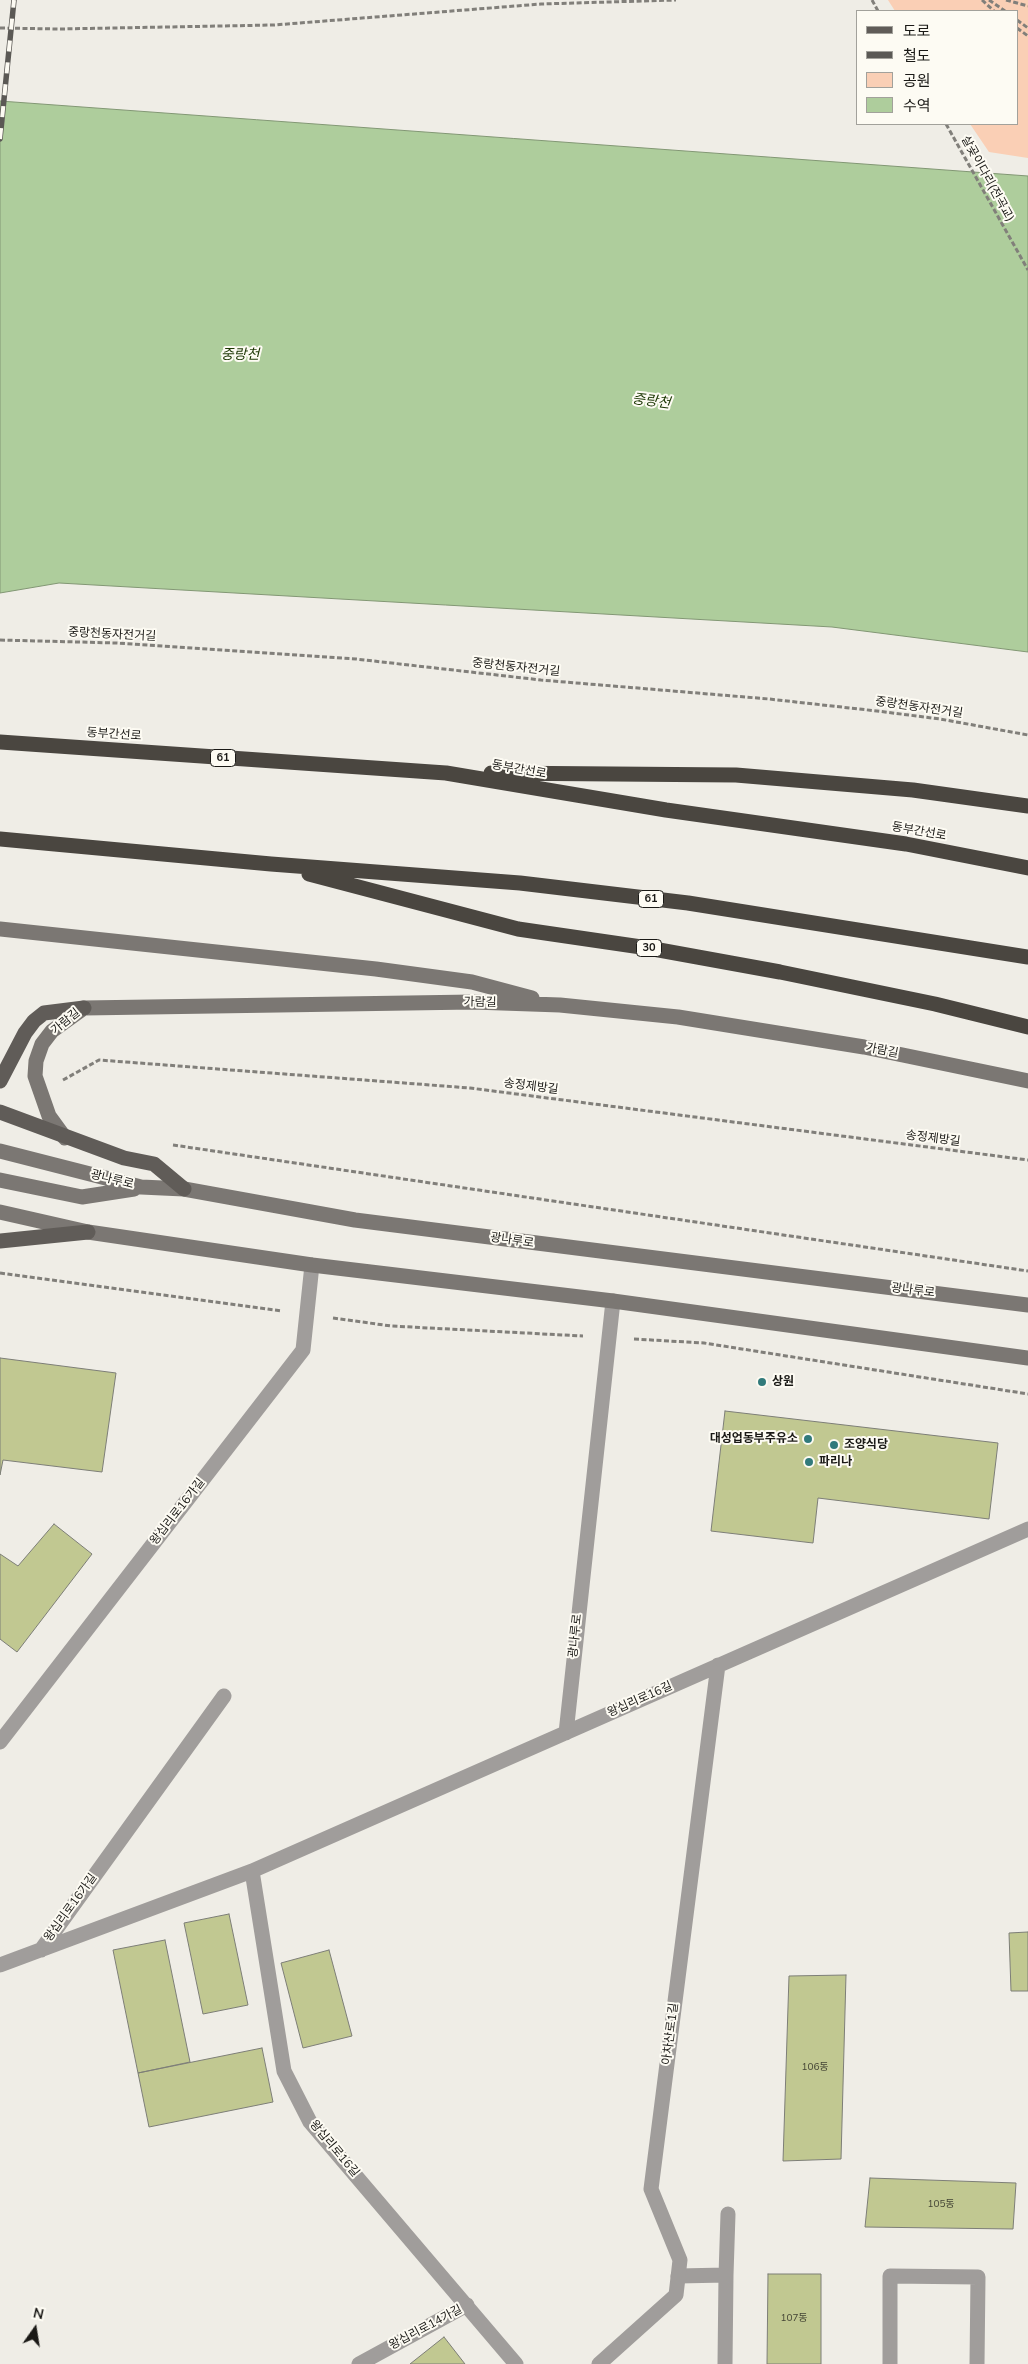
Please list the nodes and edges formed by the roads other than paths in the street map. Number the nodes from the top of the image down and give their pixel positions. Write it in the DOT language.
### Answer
graph roads {
  1 [pos="0,742"];
  2 [pos="446,773"];
  3 [pos="1028,806"];
  4 [pos="0,839"];
  5 [pos="271,864"];
  6 [pos="1028,868"];
  7 [pos="0,930"];
  8 [pos="1028,957"];
  9 [pos="560,1005"];
  10 [pos="84,1008"];
  11 [pos="1028,1027"];
  12 [pos="0,1081"];
  13 [pos="1028,1081"];
  14 [pos="0,1112"];
  15 [pos="65,1138"];
  16 [pos="0,1152"];
  17 [pos="0,1180"];
  18 [pos="141,1188"];
  19 [pos="184,1189"];
  20 [pos="0,1212"];
  21 [pos="88,1232"];
  22 [pos="0,1241"];
  23 [pos="312,1265"];
  24 [pos="613,1301"];
  25 [pos="1028,1305"];
  26 [pos="1028,1358"];
  27 [pos="1028,1529"];
  28 [pos="718,1665"];
  29 [pos="224,1696"];
  30 [pos="566,1733"];
  31 [pos="0,1742"];
  32 [pos="252,1871"];
  33 [pos="41,1950"];
  34 [pos="0,1965"];
  35 [pos="728,2214"];
  36 [pos="726,2275"];
  37 [pos="678,2276"];
  38 [pos="467,2305"];
  39 [pos="359,2364"];
  40 [pos="516,2364"];
  41 [pos="599,2364"];
  42 [pos="725,2364"];
  43 [pos="890,2364"];
  44 [pos="977,2364"];
  1 -- 2 [label="highway, 동부간선로 / 61"];
  2 -- 3 [label="highway"];
  2 -- 6 [label="highway, 동부간선로 / 61"];
  4 -- 5 [label="highway, 61"];
  5 -- 8 [label="highway, 61"];
  5 -- 11 [label="highway, 30"];
  7 -- 9 [label="main road"];
  9 -- 10 [label="main road, 가람길"];
  9 -- 13 [label="main road, 가람길"];
  10 -- 12 [label="main road"];
  10 -- 15 [label="main road, 가람길"];
  14 -- 15 [label="main road"];
  15 -- 19 [label="main road"];
  16 -- 18 [label="main road, 광나루로"];
  17 -- 18 [label="main road"];
  18 -- 19 [label="main road, 광나루로"];
  19 -- 25 [label="main road, 광나루로"];
  20 -- 21 [label="main road"];
  21 -- 22 [label="main road"];
  21 -- 23 [label="main road"];
  23 -- 24 [label="main road"];
  23 -- 31 [label="street, 왕십리로16가길"];
  24 -- 26 [label="main road"];
  24 -- 30 [label="street, 광나루로"];
  27 -- 28 [label="street, 왕십리로16길"];
  28 -- 30 [label="street, 왕십리로16길"];
  28 -- 37 [label="street, 아차산로1길"];
  29 -- 33 [label="street, 왕십리로16가길"];
  30 -- 32 [label="street, 왕십리로16길"];
  32 -- 33 [label="street, 왕십리로16길"];
  32 -- 38 [label="street, 왕십리로16길"];
  33 -- 34 [label="street, 왕십리로16길"];
  35 -- 36 [label="street"];
  36 -- 37 [label="street"];
  36 -- 42 [label="street"];
  37 -- 41 [label="street, 아차산로1길"];
  38 -- 39 [label="street, 왕십리로14가길"];
  38 -- 40 [label="street"];
  43 -- 44 [label="street"];
}
